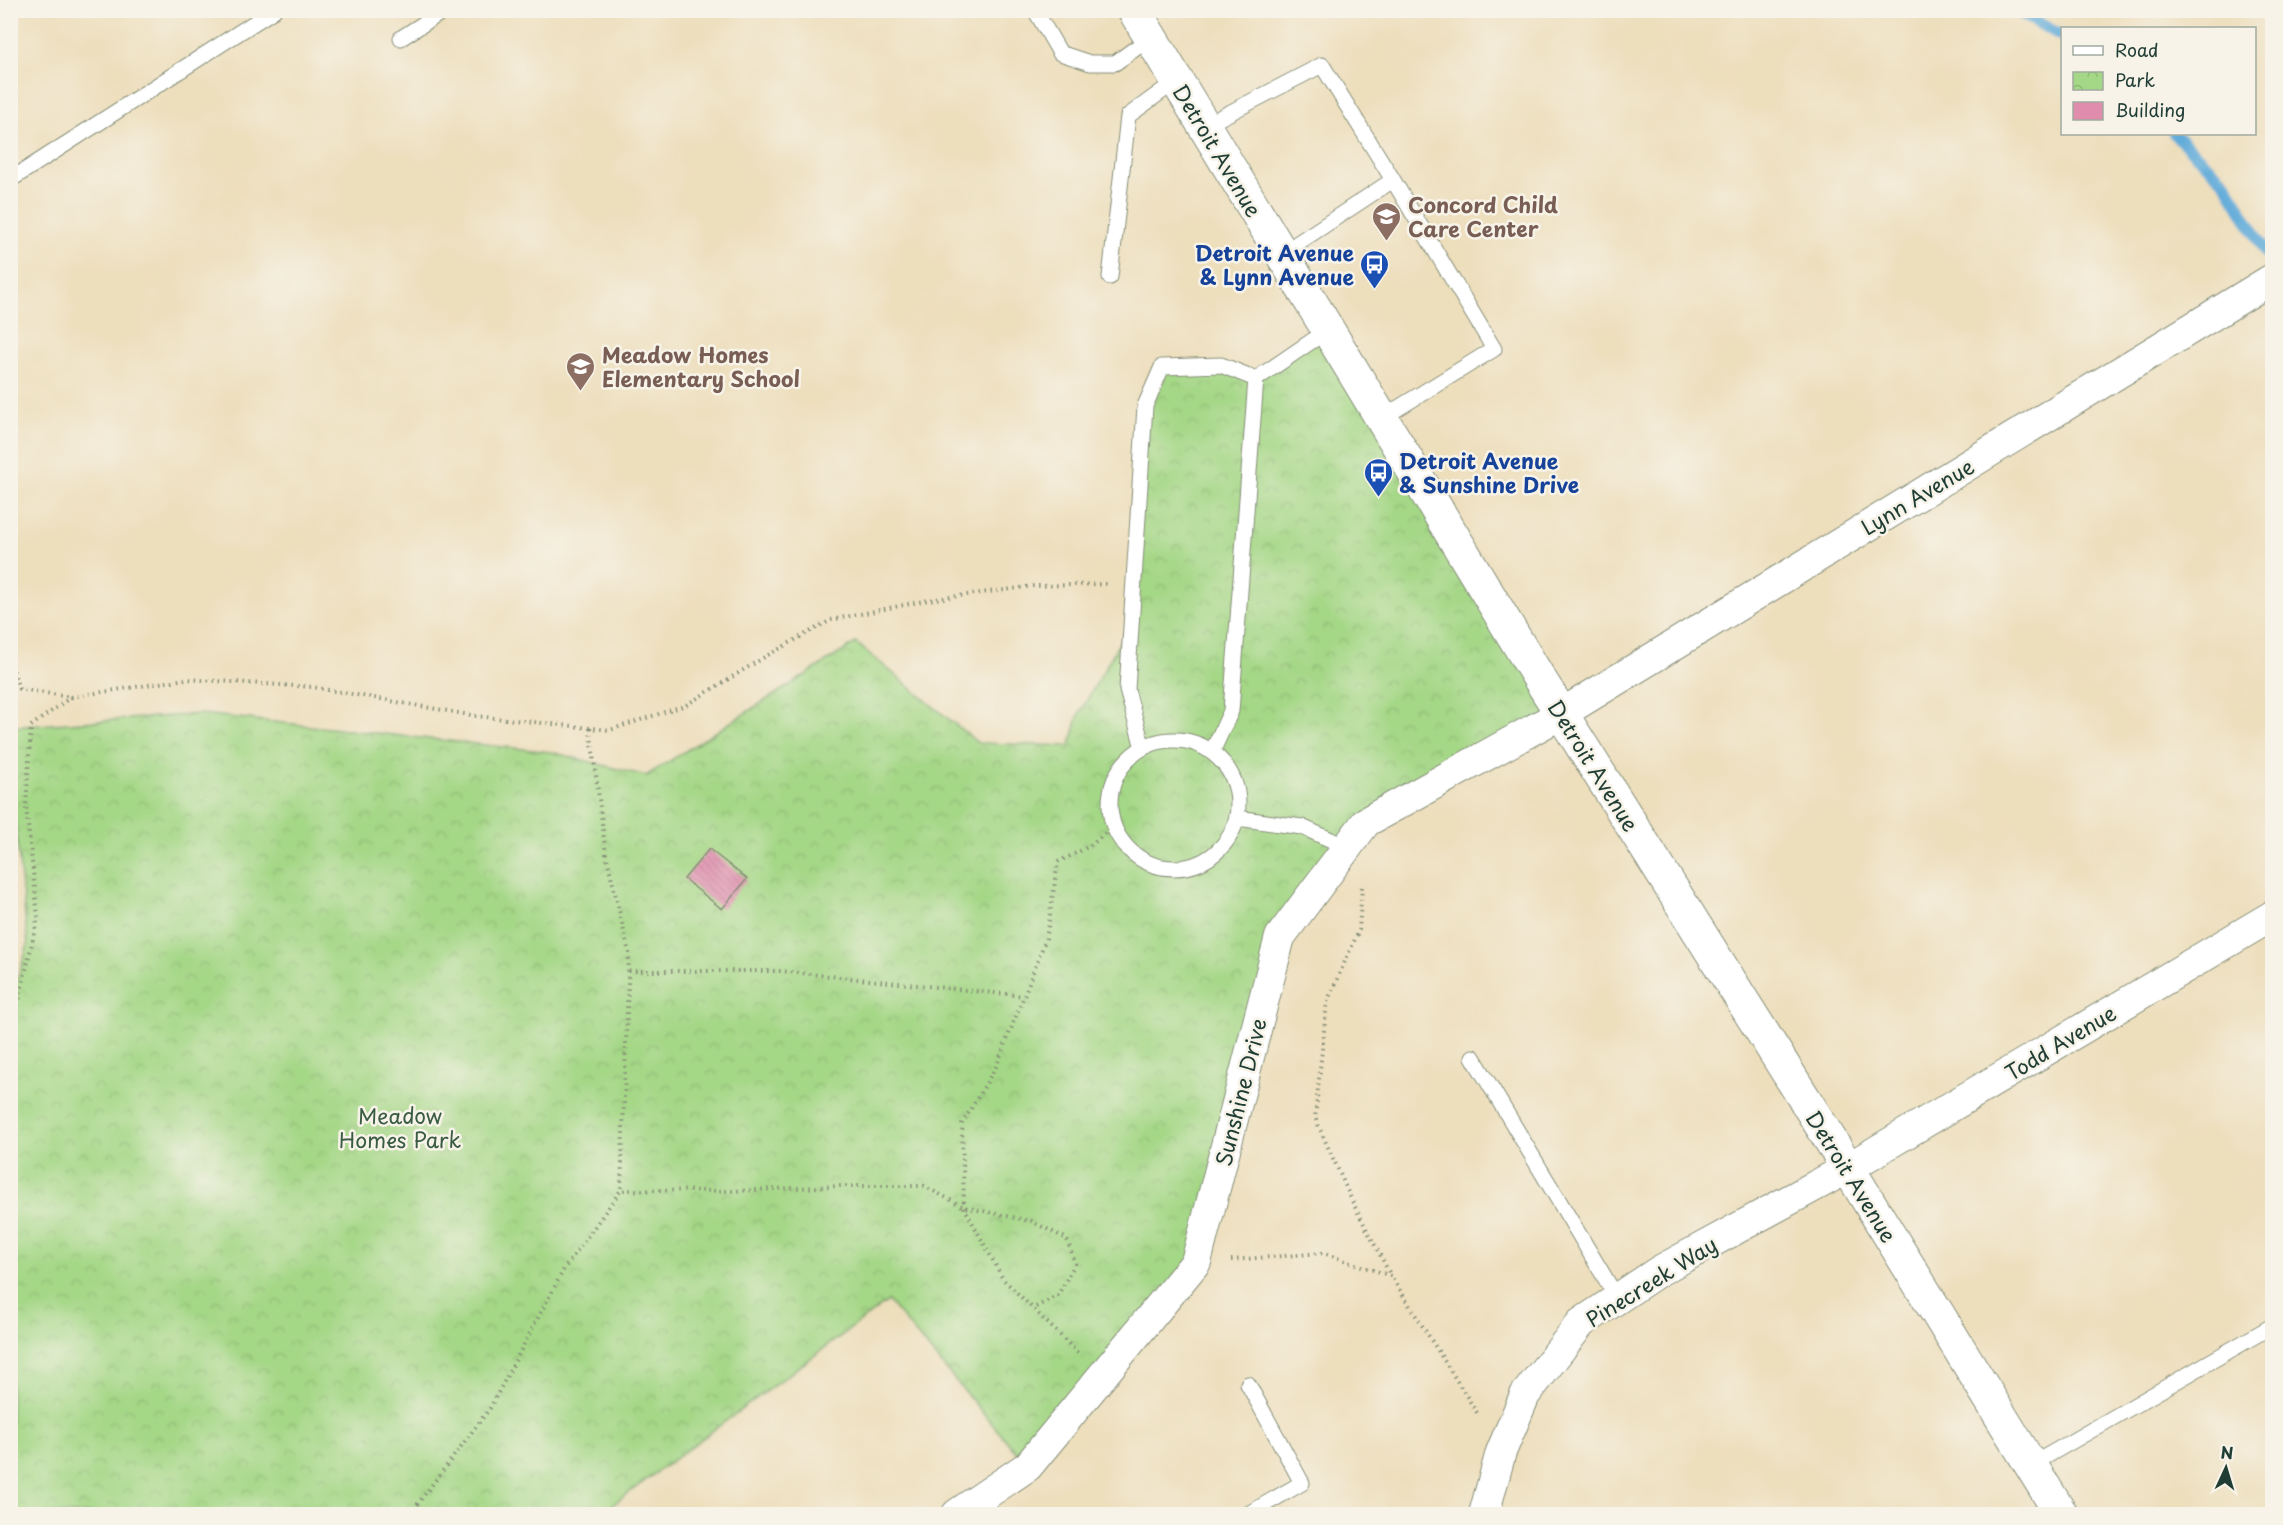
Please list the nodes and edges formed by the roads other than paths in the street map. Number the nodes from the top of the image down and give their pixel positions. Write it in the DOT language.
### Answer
graph roads {
  1 [pos="274,10"];
  2 [pos="445,10"];
  3 [pos="1035,10"];
  4 [pos="1134,10"];
  5 [pos="401,38"];
  6 [pos="1150,38"];
  7 [pos="1176,81"];
  8 [pos="1204,126"];
  9 [pos="10,180"];
  10 [pos="1393,180"];
  11 [pos="1281,254"];
  12 [pos="1110,278"];
  13 [pos="2262,285"];
  14 [pos="1328,330"];
  15 [pos="1256,379"];
  16 [pos="1382,418"];
  17 [pos="1561,714"];
  18 [pos="1143,747"];
  19 [pos="1212,752"];
  20 [pos="1237,818"];
  21 [pos="1347,847"];
  22 [pos="2272,916"];
  23 [pos="1473,1057"];
  24 [pos="1848,1168"];
  25 [pos="1617,1298"];
  26 [pos="2272,1326"];
  27 [pos="1248,1384"];
  28 [pos="2031,1465"];
  29 [pos="957,1515"];
  30 [pos="1248,1515"];
  31 [pos="1484,1515"];
  32 [pos="2061,1515"];
  1 -- 9 [label="lane"];
  2 -- 5 [label="lane"];
  3 -- 6 [label="lane"];
  4 -- 6 [label="street, Detroit Avenue"];
  6 -- 7 [label="street, Detroit Avenue"];
  7 -- 8 [label="street, Detroit Avenue"];
  7 -- 12 [label="lane"];
  8 -- 10 [label="lane"];
  8 -- 11 [label="street, Detroit Avenue"];
  10 -- 11 [label="lane"];
  10 -- 16 [label="lane"];
  11 -- 14 [label="street, Detroit Avenue"];
  13 -- 17 [label="street, Lynn Avenue"];
  14 -- 15 [label="lane"];
  14 -- 16 [label="street, Detroit Avenue"];
  15 -- 18 [label="lane"];
  15 -- 19 [label="lane"];
  16 -- 17 [label="street, Detroit Avenue"];
  17 -- 21 [label="street, Sunshine Drive"];
  17 -- 24 [label="street, Detroit Avenue"];
  18 -- 19 [label="lane"];
  18 -- 20 [label="lane"];
  19 -- 20 [label="lane"];
  20 -- 21 [label="lane"];
  21 -- 29 [label="street, Sunshine Drive"];
  22 -- 24 [label="street, Todd Avenue"];
  23 -- 25 [label="lane"];
  24 -- 25 [label="street, Pinecreek Way"];
  24 -- 28 [label="street, Detroit Avenue"];
  25 -- 31 [label="street, Pinecreek Way"];
  26 -- 28 [label="lane"];
  27 -- 30 [label="lane"];
  28 -- 32 [label="street, Detroit Avenue"];
}
